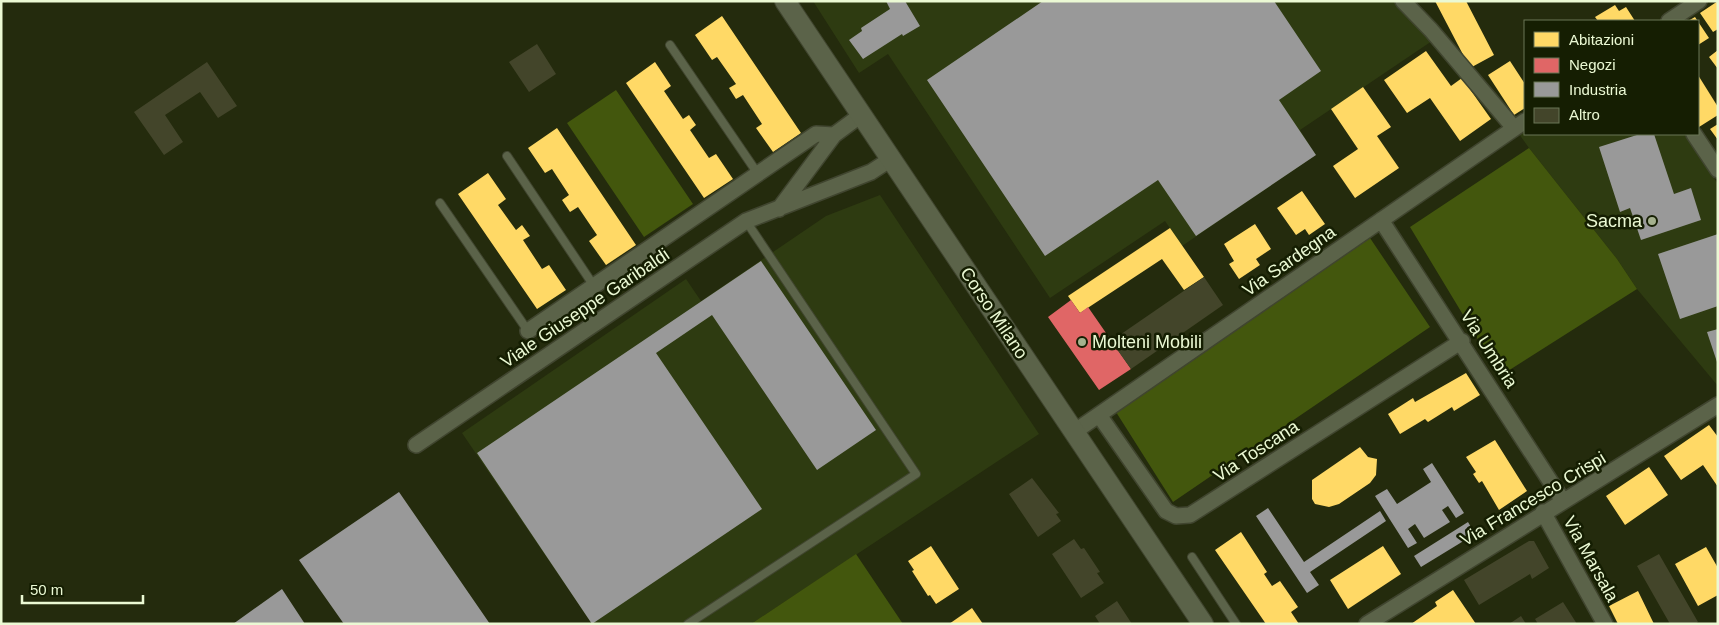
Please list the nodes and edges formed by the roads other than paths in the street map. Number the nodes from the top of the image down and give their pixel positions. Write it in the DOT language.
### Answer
graph roads {
  1 [pos="785,1"];
  2 [pos="1403,1"];
  3 [pos="1699,1"];
  4 [pos="1670,20"];
  5 [pos="670,45"];
  6 [pos="861,115"];
  7 [pos="1520,125"];
  8 [pos="834,135"];
  9 [pos="1695,135"];
  10 [pos="507,156"];
  11 [pos="890,159"];
  12 [pos="1718,170"];
  13 [pos="758,174"];
  14 [pos="440,203"];
  15 [pos="779,209"];
  16 [pos="1381,220"];
  17 [pos="746,221"];
  18 [pos="594,286"];
  19 [pos="528,331"];
  20 [pos="1462,341"];
  21 [pos="1718,405"];
  22 [pos="1099,415"];
  23 [pos="1074,432"];
  24 [pos="416,445"];
  25 [pos="1563,501"];
  26 [pos="1543,512"];
  27 [pos="1192,557"];
  28 [pos="688,624"];
  29 [pos="1203,624"];
  30 [pos="1236,624"];
  31 [pos="1367,624"];
  32 [pos="1606,624"];
  1 -- 6 [label="main road, Corso Milano"];
  2 -- 7 [label="street"];
  3 -- 4 [label="street"];
  5 -- 13 [label="lane"];
  6 -- 8 [label="street, Viale Giuseppe Garibaldi"];
  6 -- 11 [label="main road, Corso Milano"];
  7 -- 16 [label="street, Via Sardegna"];
  8 -- 13 [label="street, Viale Giuseppe Garibaldi"];
  8 -- 15 [label="street, Viale Giuseppe Garibaldi"];
  9 -- 12 [label="street"];
  10 -- 18 [label="lane, Viale Giuseppe Garibaldi"];
  11 -- 15 [label="street, Viale Giuseppe Garibaldi"];
  11 -- 23 [label="main road, Corso Milano"];
  13 -- 18 [label="street, Viale Giuseppe Garibaldi"];
  14 -- 19 [label="lane, Viale Giuseppe Garibaldi"];
  15 -- 17 [label="street, Viale Giuseppe Garibaldi"];
  16 -- 20 [label="street, Via Umbria"];
  16 -- 22 [label="street, Via Sardegna"];
  17 -- 24 [label="street, Viale Giuseppe Garibaldi"];
  17 -- 28 [label="lane"];
  18 -- 19 [label="street, Viale Giuseppe Garibaldi"];
  20 -- 22 [label="street, Via Toscana"];
  20 -- 25 [label="street, Via Umbria"];
  21 -- 25 [label="street, Via Francesco Crispi"];
  22 -- 23 [label="street, Via Sardegna"];
  23 -- 29 [label="main road, Corso Milano"];
  25 -- 26 [label="street, Via Francesco Crispi"];
  26 -- 31 [label="street, Via Francesco Crispi"];
  26 -- 32 [label="street, Via Marsala"];
  27 -- 30 [label="lane"];
}
